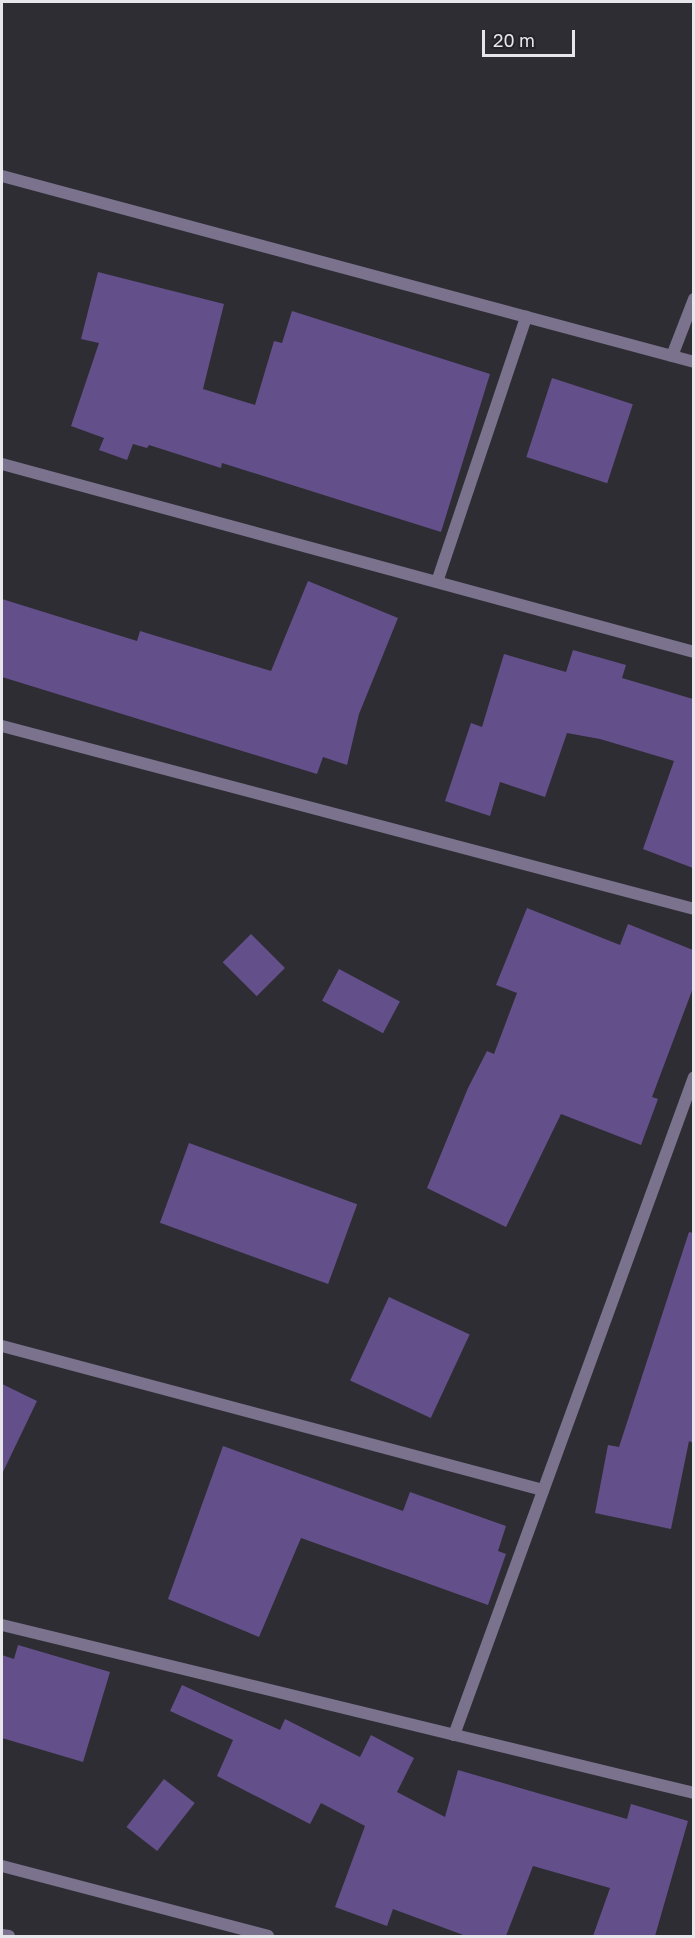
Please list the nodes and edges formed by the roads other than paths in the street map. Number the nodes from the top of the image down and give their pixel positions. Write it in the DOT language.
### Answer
graph roads {
  1 [pos="2,176"];
  2 [pos="693,299"];
  3 [pos="526,317"];
  4 [pos="672,357"];
  5 [pos="693,362"];
  6 [pos="2,464"];
  7 [pos="437,582"];
  8 [pos="693,652"];
  9 [pos="2,726"];
  10 [pos="693,909"];
  11 [pos="693,1077"];
  12 [pos="2,1346"];
  13 [pos="543,1490"];
  14 [pos="2,1625"];
  15 [pos="454,1735"];
  16 [pos="693,1793"];
  17 [pos="2,1866"];
  18 [pos="2,1935"];
  19 [pos="9,1936"];
  20 [pos="268,1936"];
  1 -- 3 [label="street"];
  2 -- 4 [label="street"];
  3 -- 4 [label="street"];
  3 -- 7 [label="street"];
  4 -- 5 [label="street"];
  6 -- 7 [label="street"];
  7 -- 8 [label="street"];
  9 -- 10 [label="street"];
  11 -- 13 [label="street"];
  12 -- 13 [label="street"];
  13 -- 15 [label="street"];
  14 -- 15 [label="street"];
  15 -- 16 [label="street"];
  17 -- 20 [label="street"];
  18 -- 19 [label="street"];
}
